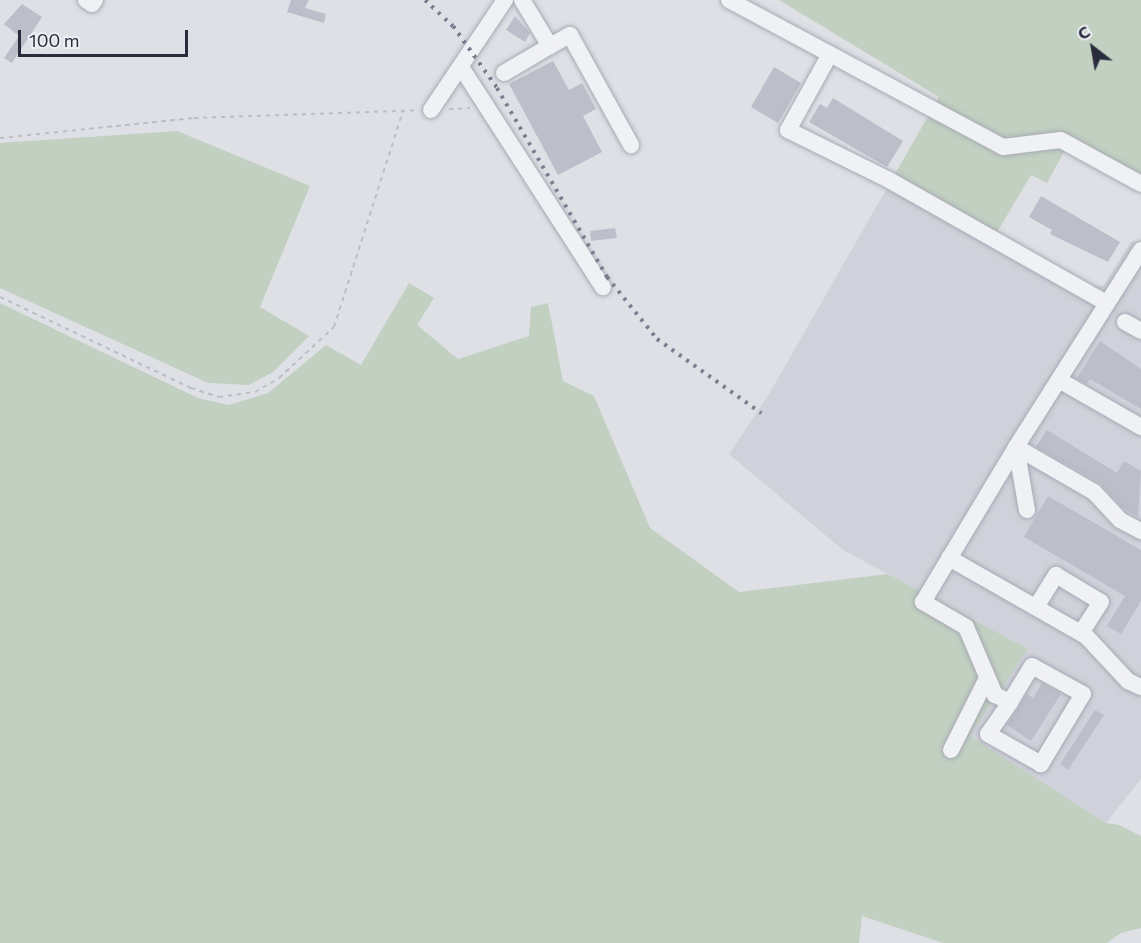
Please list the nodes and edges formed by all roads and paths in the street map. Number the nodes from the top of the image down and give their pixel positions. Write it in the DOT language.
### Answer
graph roads {
  1 [pos="86,0"];
  2 [pos="95,0"];
  3 [pos="506,0"];
  4 [pos="522,0"];
  5 [pos="729,0"];
  6 [pos="550,46"];
  7 [pos="830,54"];
  8 [pos="461,67"];
  9 [pos="504,73"];
  10 [pos="486,108"];
  11 [pos="431,110"];
  12 [pos="403,111"];
  13 [pos="0,138"];
  14 [pos="631,145"];
  15 [pos="1141,184"];
  16 [pos="1141,250"];
  17 [pos="603,287"];
  18 [pos="0,297"];
  19 [pos="1106,303"];
  20 [pos="1125,322"];
  21 [pos="1141,331"];
  22 [pos="1059,380"];
  23 [pos="1141,427"];
  24 [pos="1016,447"];
  25 [pos="1026,510"];
  26 [pos="1141,531"];
  27 [pos="949,558"];
  28 [pos="1036,608"];
  29 [pos="1081,633"];
  30 [pos="987,678"];
  31 [pos="1141,687"];
  32 [pos="1010,702"];
  33 [pos="951,750"];
  1 -- 2 [label="lane"];
  3 -- 8 [label="lane"];
  4 -- 6 [label="lane"];
  5 -- 7 [label="lane"];
  6 -- 9 [label="lane"];
  6 -- 14 [label="lane"];
  7 -- 15 [label="lane"];
  7 -- 19 [label="lane"];
  8 -- 10 [label="lane"];
  8 -- 11 [label="lane"];
  10 -- 11 [label="path"];
  10 -- 17 [label="lane"];
  11 -- 12 [label="path"];
  12 -- 13 [label="path"];
  12 -- 18 [label="path"];
  16 -- 19 [label="lane"];
  19 -- 22 [label="lane"];
  20 -- 21 [label="lane"];
  22 -- 23 [label="lane"];
  22 -- 24 [label="lane"];
  24 -- 25 [label="lane"];
  24 -- 26 [label="lane"];
  24 -- 27 [label="lane"];
  27 -- 28 [label="lane"];
  27 -- 30 [label="lane"];
  28 -- 29 [label="lane"];
  28 -- 29 [label="lane"];
  29 -- 31 [label="lane"];
  30 -- 32 [label="lane"];
  30 -- 33 [label="lane"];
  32 -- 32 [label="lane"];
}
